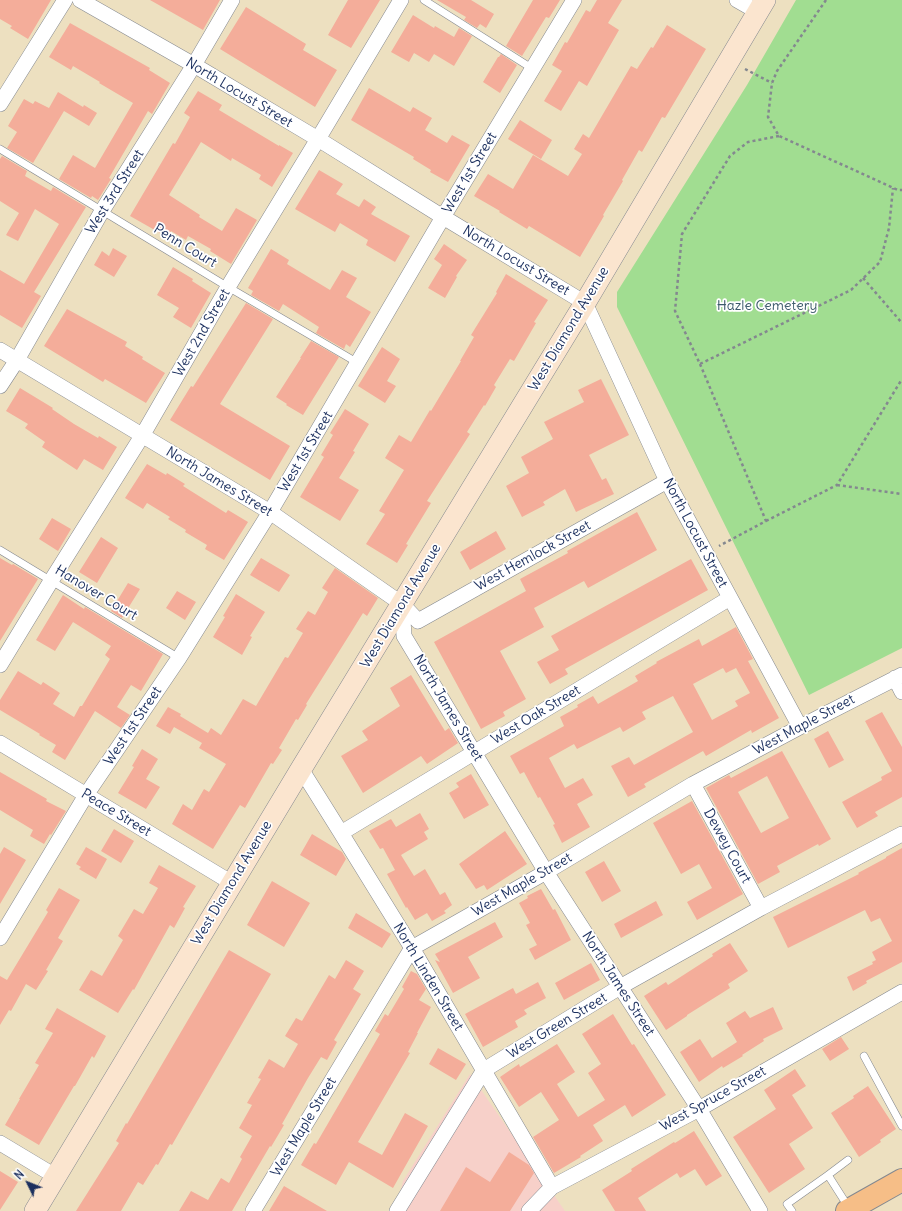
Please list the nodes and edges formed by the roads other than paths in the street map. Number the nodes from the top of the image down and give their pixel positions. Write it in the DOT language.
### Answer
graph roads {
  1 [pos="65,0"];
  2 [pos="80,0"];
  3 [pos="232,0"];
  4 [pos="401,0"];
  5 [pos="424,0"];
  6 [pos="574,0"];
  7 [pos="737,0"];
  8 [pos="761,6"];
  9 [pos="194,66"];
  10 [pos="533,69"];
  11 [pos="0,104"];
  12 [pos="318,139"];
  13 [pos="0,149"];
  14 [pos="102,211"];
  15 [pos="443,217"];
  16 [pos="228,287"];
  17 [pos="585,303"];
  18 [pos="0,350"];
  19 [pos="17,360"];
  20 [pos="358,363"];
  21 [pos="0,386"];
  22 [pos="142,436"];
  23 [pos="667,481"];
  24 [pos="270,512"];
  25 [pos="0,550"];
  26 [pos="51,581"];
  27 [pos="730,598"];
  28 [pos="402,604"];
  29 [pos="179,658"];
  30 [pos="0,665"];
  31 [pos="899,676"];
  32 [pos="902,692"];
  33 [pos="800,727"];
  34 [pos="0,743"];
  35 [pos="475,752"];
  36 [pos="301,769"];
  37 [pos="693,784"];
  38 [pos="86,795"];
  39 [pos="341,833"];
  40 [pos="902,834"];
  41 [pos="546,872"];
  42 [pos="232,883"];
  43 [pos="761,908"];
  44 [pos="0,938"];
  45 [pos="412,948"];
  46 [pos="620,987"];
  47 [pos="902,992"];
  48 [pos="864,1056"];
  49 [pos="484,1070"];
  50 [pos="698,1109"];
  51 [pos="902,1126"];
  52 [pos="0,1143"];
  53 [pos="848,1160"];
  54 [pos="828,1175"];
  55 [pos="55,1176"];
  56 [pos="902,1180"];
  57 [pos="552,1187"];
  58 [pos="849,1210"];
  59 [pos="34,1211"];
  60 [pos="253,1211"];
  61 [pos="397,1211"];
  62 [pos="529,1211"];
  63 [pos="760,1211"];
  64 [pos="792,1211"];
  1 -- 11 [label="street"];
  2 -- 9 [label="street, North Locust Street"];
  3 -- 9 [label="street, West 3rd Street"];
  4 -- 12 [label="street, West 2nd Street"];
  5 -- 10 [label="lane"];
  6 -- 10 [label="street, West 1st Street"];
  7 -- 8 [label="street"];
  8 -- 17 [label="street, West Diamond Avenue"];
  9 -- 12 [label="street, North Locust Street"];
  9 -- 14 [label="street, West 3rd Street"];
  10 -- 15 [label="street, West 1st Street"];
  12 -- 15 [label="street, North Locust Street"];
  12 -- 16 [label="street, West 2nd Street"];
  13 -- 14 [label="lane, Penn Court"];
  14 -- 16 [label="lane, Penn Court"];
  14 -- 19 [label="street, West 3rd Street"];
  15 -- 17 [label="street, North Locust Street"];
  15 -- 20 [label="street, West 1st Street"];
  16 -- 20 [label="lane, Penn Court"];
  16 -- 22 [label="street, West 2nd Street"];
  17 -- 23 [label="street, North Locust Street"];
  17 -- 28 [label="street, West Diamond Avenue"];
  18 -- 19 [label="street, North James Street"];
  19 -- 21 [label="street, West 3rd Street"];
  19 -- 22 [label="street, North James Street"];
  20 -- 24 [label="street, West 1st Street"];
  22 -- 24 [label="street, North James Street"];
  22 -- 26 [label="street, West 2nd Street"];
  23 -- 27 [label="street, North Locust Street"];
  23 -- 28 [label="street, West Hemlock Street"];
  24 -- 28 [label="street, North James Street"];
  24 -- 29 [label="street, West 1st Street"];
  25 -- 26 [label="lane, Hanover Court"];
  26 -- 29 [label="lane, Hanover Court"];
  26 -- 30 [label="street, West 2nd Street"];
  27 -- 33 [label="street, North Locust Street"];
  27 -- 35 [label="street, West Oak Street"];
  28 -- 35 [label="street, North James Street"];
  28 -- 36 [label="street, West Diamond Avenue"];
  29 -- 38 [label="street, West 1st Street"];
  31 -- 32 [label="street"];
  31 -- 33 [label="street, West Maple Street"];
  33 -- 37 [label="street, West Maple Street"];
  34 -- 38 [label="street, Peace Street"];
  35 -- 39 [label="street, West Oak Street"];
  35 -- 41 [label="street, North James Street"];
  36 -- 39 [label="street, North Linden Street"];
  36 -- 42 [label="street, West Diamond Avenue"];
  37 -- 41 [label="street, West Maple Street"];
  37 -- 43 [label="street, Dewey Court"];
  38 -- 42 [label="street, Peace Street"];
  38 -- 44 [label="street, West 1st Street"];
  39 -- 45 [label="street, North Linden Street"];
  40 -- 43 [label="street, West Green Street"];
  41 -- 45 [label="street, West Maple Street"];
  41 -- 46 [label="street, North James Street"];
  42 -- 55 [label="street, West Diamond Avenue"];
  43 -- 46 [label="street, West Green Street"];
  45 -- 49 [label="street, North Linden Street"];
  45 -- 60 [label="street, West Maple Street"];
  46 -- 49 [label="street, West Green Street"];
  46 -- 50 [label="street, North James Street"];
  47 -- 50 [label="street, West Spruce Street"];
  48 -- 51 [label="lane"];
  49 -- 57 [label="street, North Linden Street"];
  49 -- 61 [label="street, West Green Street"];
  50 -- 57 [label="street, West Spruce Street"];
  50 -- 63 [label="street, North James Street"];
  52 -- 55 [label="street"];
  53 -- 54 [label="lane"];
  54 -- 58 [label="lane"];
  54 -- 64 [label="lane"];
  55 -- 59 [label="street, West Diamond Avenue"];
  56 -- 58 [label="highway"];
  57 -- 62 [label="street, West Spruce Street"];
}
